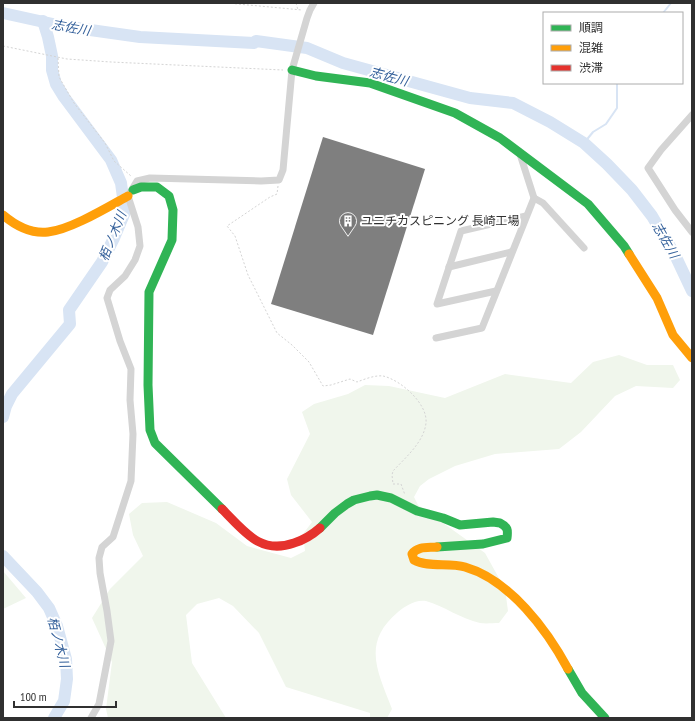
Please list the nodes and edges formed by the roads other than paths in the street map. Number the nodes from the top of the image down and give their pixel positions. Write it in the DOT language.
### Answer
graph roads {
  1 [pos="314,3"];
  2 [pos="292,70"];
  3 [pos="692,115"];
  4 [pos="519,151"];
  5 [pos="130,193"];
  6 [pos="534,198"];
  7 [pos="3,215"];
  8 [pos="526,216"];
  9 [pos="692,232"];
  10 [pos="584,248"];
  11 [pos="511,252"];
  12 [pos="449,267"];
  13 [pos="496,291"];
  14 [pos="436,338"];
  15 [pos="692,358"];
  16 [pos="91,718"];
  17 [pos="605,718"];
  1 -- 2 [label="street"];
  2 -- 4 [label="street"];
  2 -- 5 [label="street"];
  3 -- 9 [label="street"];
  4 -- 6 [label="street"];
  4 -- 15 [label="street"];
  5 -- 7 [label="street"];
  5 -- 16 [label="street"];
  5 -- 17 [label="street"];
  6 -- 8 [label="street"];
  6 -- 10 [label="street"];
  8 -- 11 [label="street"];
  8 -- 12 [label="street"];
  11 -- 12 [label="street"];
  11 -- 13 [label="street"];
  12 -- 13 [label="street"];
  13 -- 14 [label="street"];
}
